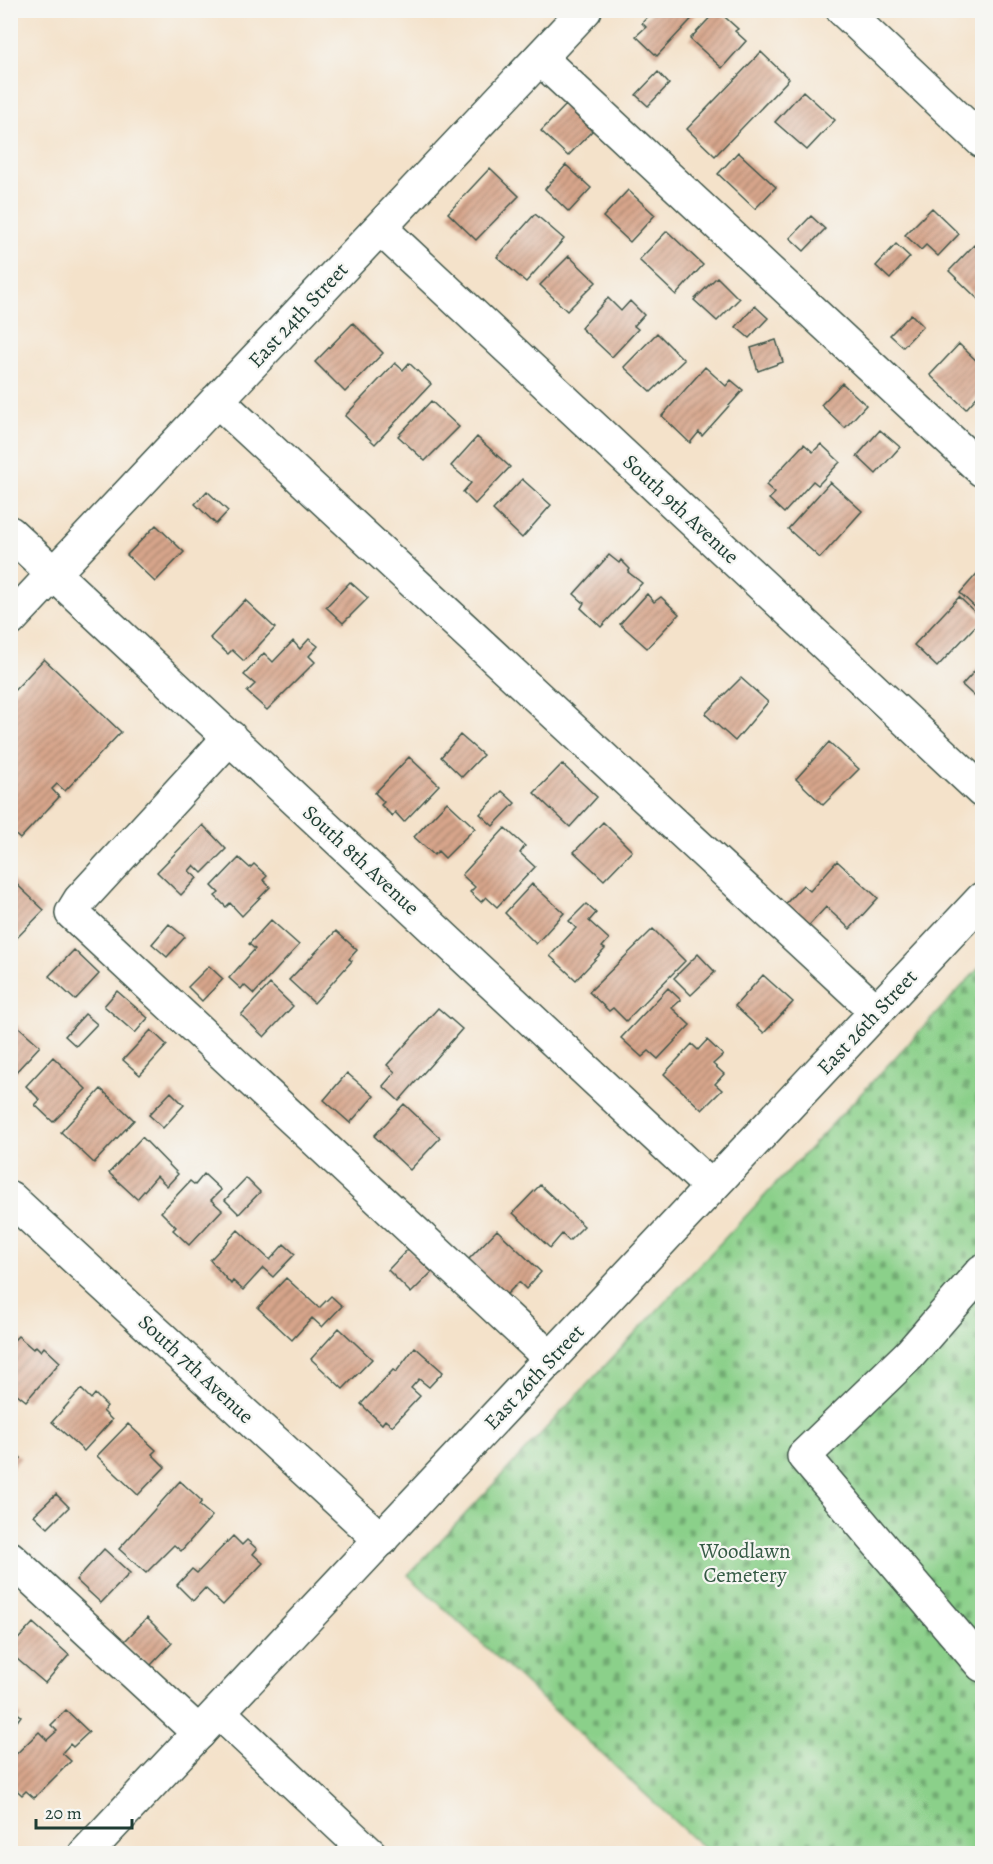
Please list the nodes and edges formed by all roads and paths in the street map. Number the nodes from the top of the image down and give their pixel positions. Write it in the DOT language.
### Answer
graph roads {
  1 [pos="585,10"];
  2 [pos="843,10"];
  3 [pos="540,58"];
  4 [pos="982,141"];
  5 [pos="380,228"];
  6 [pos="217,400"];
  7 [pos="982,470"];
  8 [pos="10,533"];
  9 [pos="54,573"];
  10 [pos="10,620"];
  11 [pos="230,737"];
  12 [pos="982,791"];
  13 [pos="982,899"];
  14 [pos="876,1011"];
  15 [pos="711,1187"];
  16 [pos="10,1198"];
  17 [pos="982,1270"];
  18 [pos="551,1359"];
  19 [pos="381,1540"];
  20 [pos="10,1558"];
  21 [pos="982,1665"];
  22 [pos="209,1722"];
  23 [pos="86,1854"];
  24 [pos="370,1854"];
  1 -- 3 [label="street, East 24th Street"];
  2 -- 4 [label="street"];
  3 -- 5 [label="street, East 24th Street"];
  3 -- 7 [label="street"];
  5 -- 6 [label="street, East 24th Street"];
  5 -- 12 [label="street, South 9th Avenue"];
  6 -- 9 [label="street, East 24th Street"];
  6 -- 14 [label="street"];
  8 -- 9 [label="street, South 8th Avenue"];
  9 -- 10 [label="street, East 24th Street"];
  9 -- 11 [label="street, South 8th Avenue"];
  11 -- 15 [label="street, South 8th Avenue"];
  11 -- 18 [label="street"];
  13 -- 14 [label="street, East 26th Street"];
  14 -- 15 [label="street, East 26th Street"];
  15 -- 18 [label="street, East 26th Street"];
  16 -- 19 [label="street, South 7th Avenue"];
  17 -- 21 [label="street"];
  18 -- 19 [label="street, East 26th Street"];
  19 -- 22 [label="street, East 26th Street"];
  20 -- 22 [label="street"];
  22 -- 23 [label="street, East 26th Street"];
  22 -- 24 [label="street"];
}
